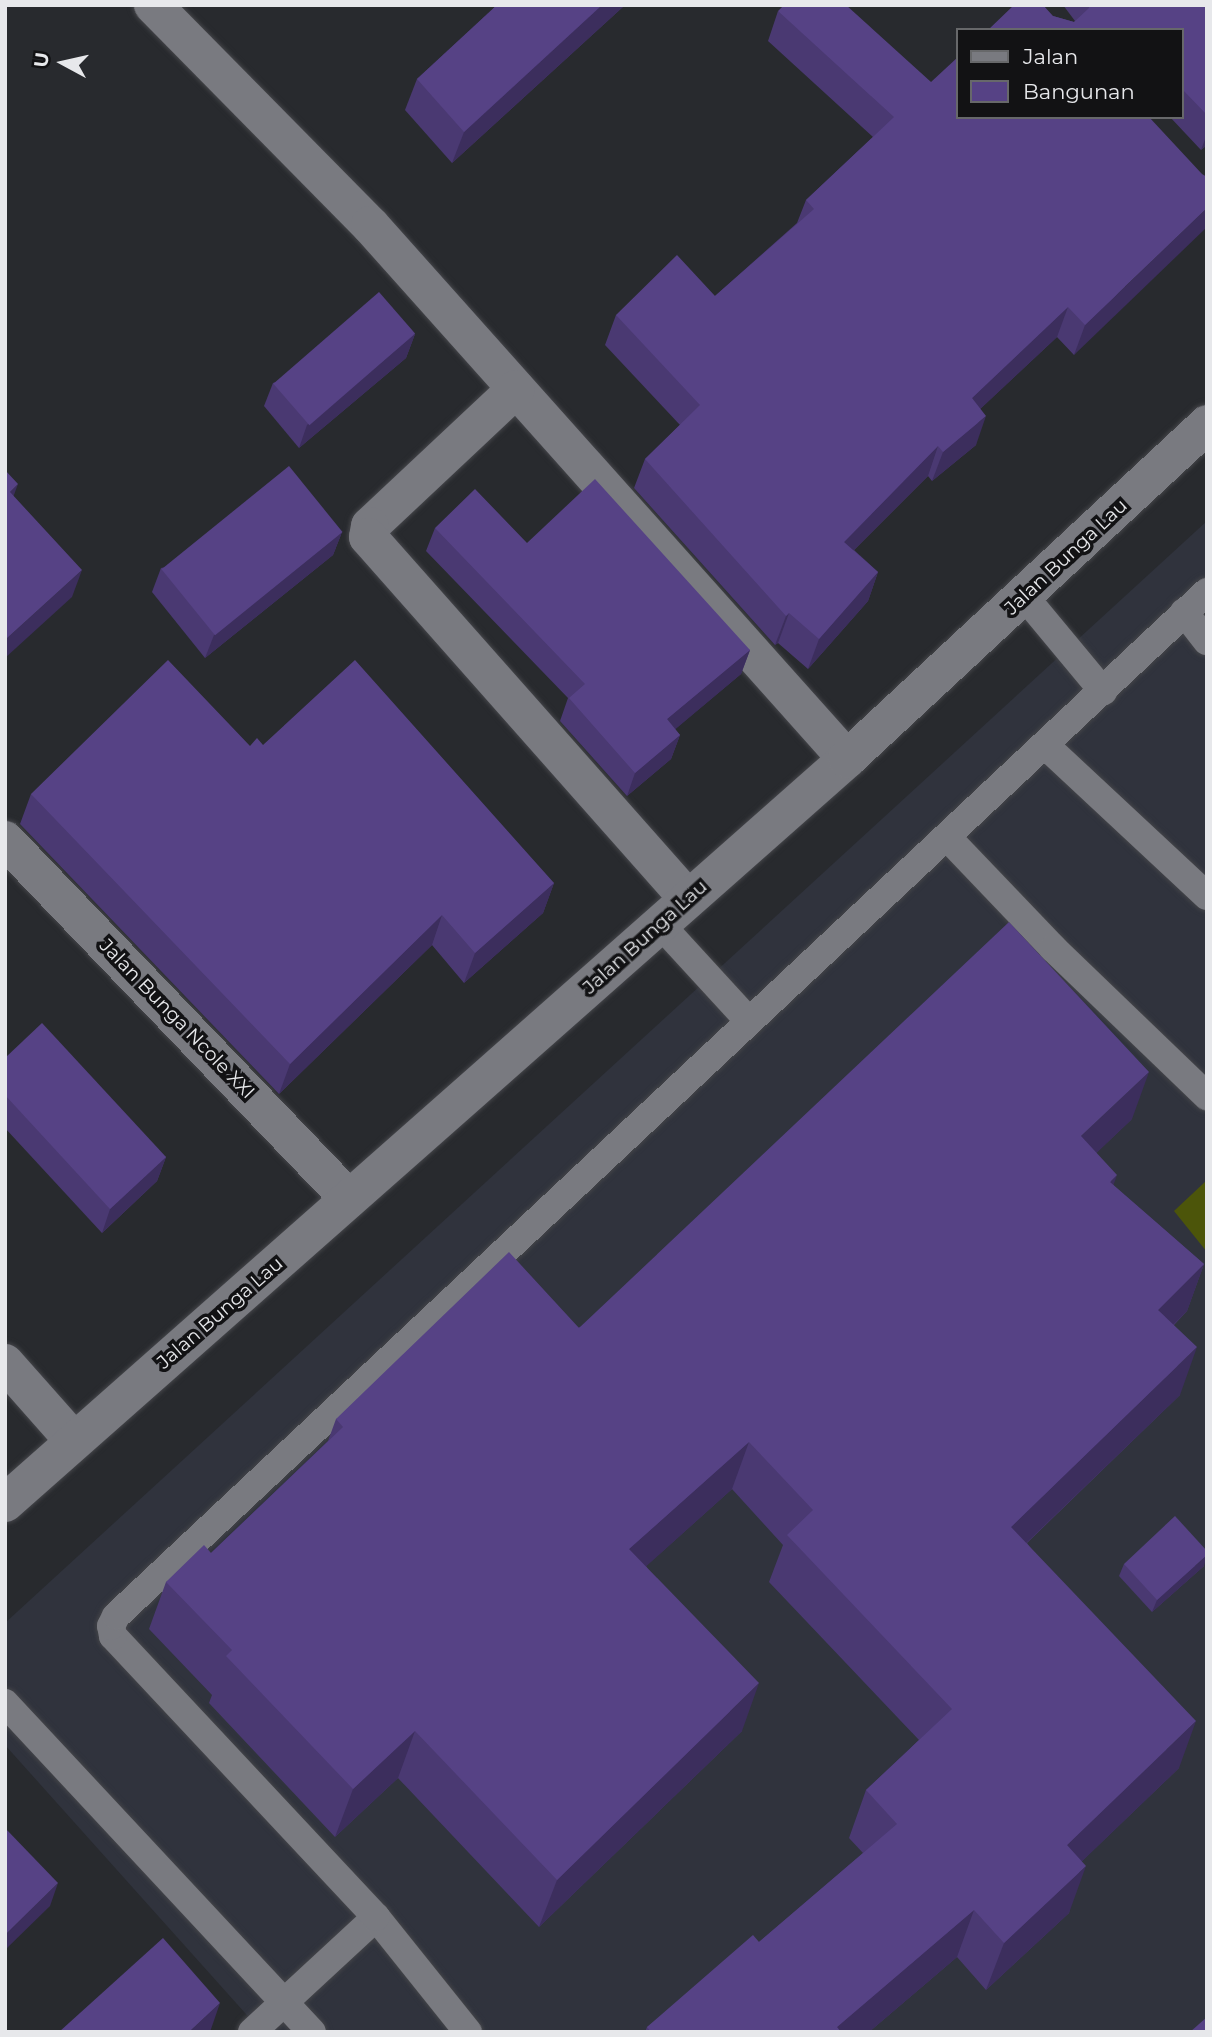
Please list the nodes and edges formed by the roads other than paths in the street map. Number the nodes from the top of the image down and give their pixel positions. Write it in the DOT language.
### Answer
graph roads {
  1 [pos="153,5"];
  2 [pos="516,389"];
  3 [pos="1207,425"];
  4 [pos="1207,592"];
  5 [pos="1024,597"];
  6 [pos="1184,612"];
  7 [pos="1207,641"];
  8 [pos="1103,691"];
  9 [pos="1046,746"];
  10 [pos="847,759"];
  11 [pos="947,838"];
  12 [pos="5,840"];
  13 [pos="1207,896"];
  14 [pos="688,899"];
  15 [pos="660,925"];
  16 [pos="749,1021"];
  17 [pos="1207,1096"];
  18 [pos="349,1199"];
  19 [pos="5,1363"];
  20 [pos="74,1441"];
  21 [pos="5,1503"];
  22 [pos="5,1703"];
  23 [pos="376,1917"];
  24 [pos="285,1999"];
  25 [pos="252,2032"];
  26 [pos="312,2032"];
  27 [pos="468,2032"];
  1 -- 2 [label="street"];
  2 -- 10 [label="street"];
  2 -- 14 [label="street"];
  3 -- 5 [label="street, Jalan Bunga Lau"];
  4 -- 6 [label="lane"];
  5 -- 8 [label="lane"];
  5 -- 10 [label="street, Jalan Bunga Lau"];
  6 -- 7 [label="lane"];
  6 -- 8 [label="lane"];
  8 -- 9 [label="lane"];
  9 -- 11 [label="lane"];
  9 -- 13 [label="lane"];
  10 -- 14 [label="street, Jalan Bunga Lau"];
  11 -- 16 [label="lane"];
  11 -- 17 [label="lane"];
  12 -- 18 [label="street, Jalan Bunga Ncole XXI"];
  14 -- 15 [label="street, Jalan Bunga Lau"];
  15 -- 16 [label="lane"];
  15 -- 18 [label="street, Jalan Bunga Lau"];
  16 -- 23 [label="lane"];
  18 -- 20 [label="street, Jalan Bunga Lau"];
  19 -- 20 [label="street"];
  20 -- 21 [label="street, Jalan Bunga Lau"];
  22 -- 24 [label="lane"];
  23 -- 24 [label="lane"];
  23 -- 27 [label="lane"];
  24 -- 25 [label="lane"];
  24 -- 26 [label="lane"];
}
